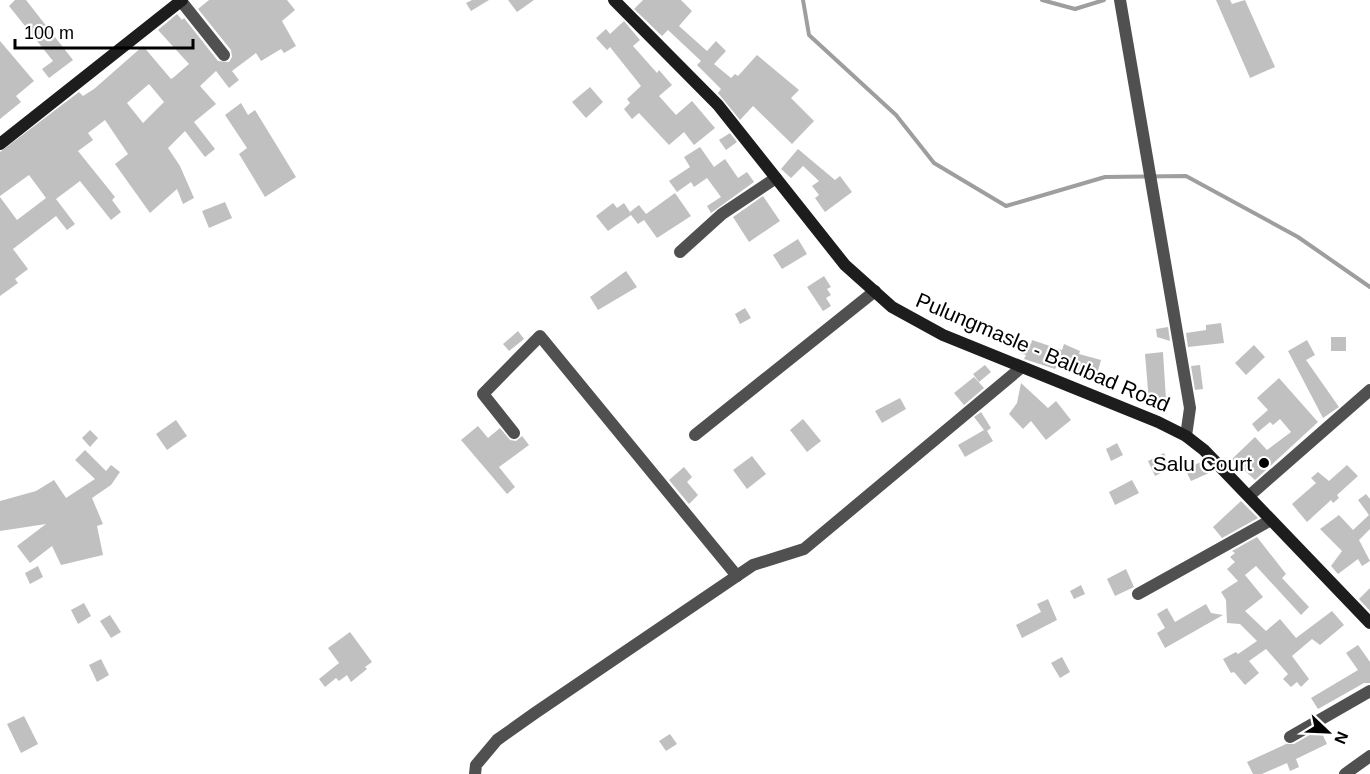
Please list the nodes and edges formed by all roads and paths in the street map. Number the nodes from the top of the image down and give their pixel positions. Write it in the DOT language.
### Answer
graph roads {
  1 [pos="181,0"];
  2 [pos="614,0"];
  3 [pos="1120,0"];
  4 [pos="224,55"];
  5 [pos="0,144"];
  6 [pos="776,178"];
  7 [pos="680,252"];
  8 [pos="875,291"];
  9 [pos="1022,367"];
  10 [pos="1370,390"];
  11 [pos="514,433"];
  12 [pos="695,435"];
  13 [pos="1186,436"];
  14 [pos="1249,496"];
  15 [pos="1271,520"];
  16 [pos="737,576"];
  17 [pos="1138,594"];
  18 [pos="1370,623"];
  19 [pos="1370,691"];
  20 [pos="1290,737"];
  21 [pos="1370,756"];
  22 [pos="475,774"];
  23 [pos="1345,774"];
  1 -- 4 [label="street"];
  1 -- 5 [label="street"];
  2 -- 6 [label="street, Pulungmasle - Balubad Road"];
  3 -- 13 [label="street"];
  6 -- 7 [label="street"];
  6 -- 8 [label="street, Pulungmasle - Balubad Road"];
  8 -- 9 [label="street, Pulungmasle - Balubad Road"];
  8 -- 12 [label="street"];
  9 -- 13 [label="street, Pulungmasle - Balubad Road"];
  9 -- 16 [label="street"];
  10 -- 14 [label="street"];
  11 -- 16 [label="street"];
  13 -- 14 [label="street, Pulungmasle - Balubad Road"];
  14 -- 15 [label="street, Pulungmasle - Balubad Road"];
  15 -- 17 [label="street"];
  15 -- 18 [label="street, Pulungmasle - Balubad Road"];
  16 -- 22 [label="street"];
  19 -- 20 [label="street"];
  21 -- 23 [label="street"];
}
